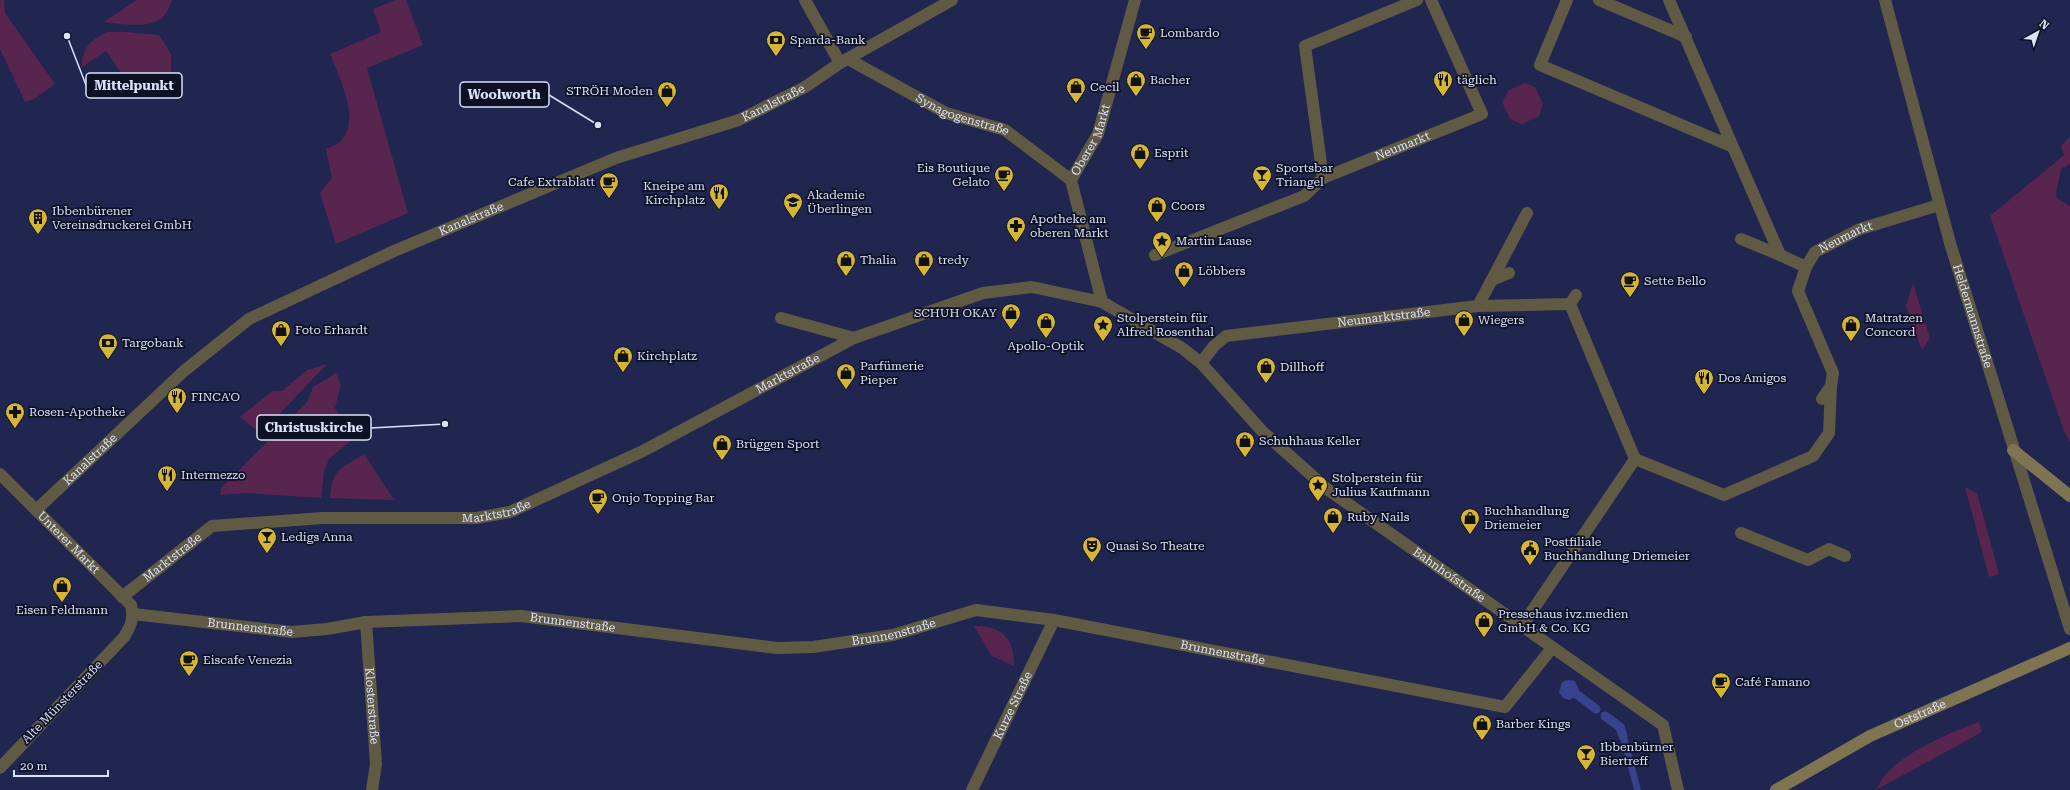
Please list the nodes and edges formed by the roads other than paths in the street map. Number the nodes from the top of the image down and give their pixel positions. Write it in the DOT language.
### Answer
graph roads {
  1 [pos="805,0"];
  2 [pos="952,0"];
  3 [pos="1135,0"];
  4 [pos="1417,0"];
  5 [pos="1431,0"];
  6 [pos="1567,0"];
  7 [pos="1599,0"];
  8 [pos="1669,0"];
  9 [pos="1885,0"];
  10 [pos="1686,37"];
  11 [pos="844,61"];
  12 [pos="1731,146"];
  13 [pos="1323,178"];
  14 [pos="1071,180"];
  15 [pos="1939,205"];
  16 [pos="1526,214"];
  17 [pos="1741,239"];
  18 [pos="1155,255"];
  19 [pos="1780,255"];
  20 [pos="1806,267"];
  21 [pos="1508,273"];
  22 [pos="1492,280"];
  23 [pos="1102,302"];
  24 [pos="1478,306"];
  25 [pos="781,318"];
  26 [pos="854,338"];
  27 [pos="1201,363"];
  28 [pos="1831,386"];
  29 [pos="1822,399"];
  30 [pos="2013,450"];
  31 [pos="1635,459"];
  32 [pos="0,474"];
  33 [pos="2070,496"];
  34 [pos="36,510"];
  35 [pos="1740,533"];
  36 [pos="1845,556"];
  37 [pos="122,597"];
  38 [pos="133,614"];
  39 [pos="1054,620"];
  40 [pos="366,622"];
  41 [pos="1522,626"];
  42 [pos="2070,630"];
  43 [pos="1552,648"];
  44 [pos="2070,648"];
  45 [pos="0,768"];
  46 [pos="372,790"];
  47 [pos="972,790"];
  48 [pos="1678,790"];
  49 [pos="1776,790"];
  1 -- 11 [label="street"];
  2 -- 11 [label="street, Kanalstraße"];
  3 -- 14 [label="street, Oberer Markt"];
  4 -- 13 [label="street"];
  5 -- 13 [label="street, Neumarkt"];
  6 -- 12 [label="street"];
  7 -- 10 [label="street"];
  8 -- 10 [label="street"];
  9 -- 15 [label="street, Heldermannstraße"];
  10 -- 12 [label="street"];
  11 -- 14 [label="street, Synagogenstraße"];
  11 -- 34 [label="street, Kanalstraße"];
  12 -- 19 [label="street"];
  13 -- 18 [label="street"];
  14 -- 23 [label="street, Oberer Markt"];
  15 -- 20 [label="street, Neumarkt"];
  15 -- 30 [label="street, Heldermannstraße"];
  16 -- 22 [label="street"];
  17 -- 19 [label="street"];
  19 -- 20 [label="street"];
  20 -- 28 [label="street, Neumarkt"];
  21 -- 22 [label="street"];
  22 -- 24 [label="street"];
  23 -- 26 [label="street, Marktstraße"];
  23 -- 27 [label="street"];
  24 -- 27 [label="street, Neumarktstraße"];
  24 -- 31 [label="street, Neumarktstraße"];
  25 -- 26 [label="street"];
  26 -- 37 [label="street, Marktstraße"];
  27 -- 41 [label="street, Bahnhofstraße"];
  28 -- 29 [label="street"];
  28 -- 31 [label="street, Neumarkt"];
  30 -- 33 [label="main road"];
  30 -- 42 [label="street, Heldermannstraße"];
  31 -- 41 [label="street"];
  32 -- 34 [label="street, Unterer Markt"];
  34 -- 37 [label="street, Unterer Markt"];
  35 -- 36 [label="street"];
  37 -- 38 [label="street, Unterer Markt"];
  38 -- 40 [label="street, Brunnenstraße"];
  38 -- 45 [label="street, Alte Münsterstraße"];
  39 -- 40 [label="street, Brunnenstraße"];
  39 -- 43 [label="street, Brunnenstraße"];
  39 -- 47 [label="street, Kurze Straße"];
  40 -- 46 [label="street, Klosterstraße"];
  41 -- 43 [label="street, Bahnhofstraße"];
  43 -- 48 [label="street, Bahnhofstraße"];
  44 -- 49 [label="main road, Oststraße"];
}
